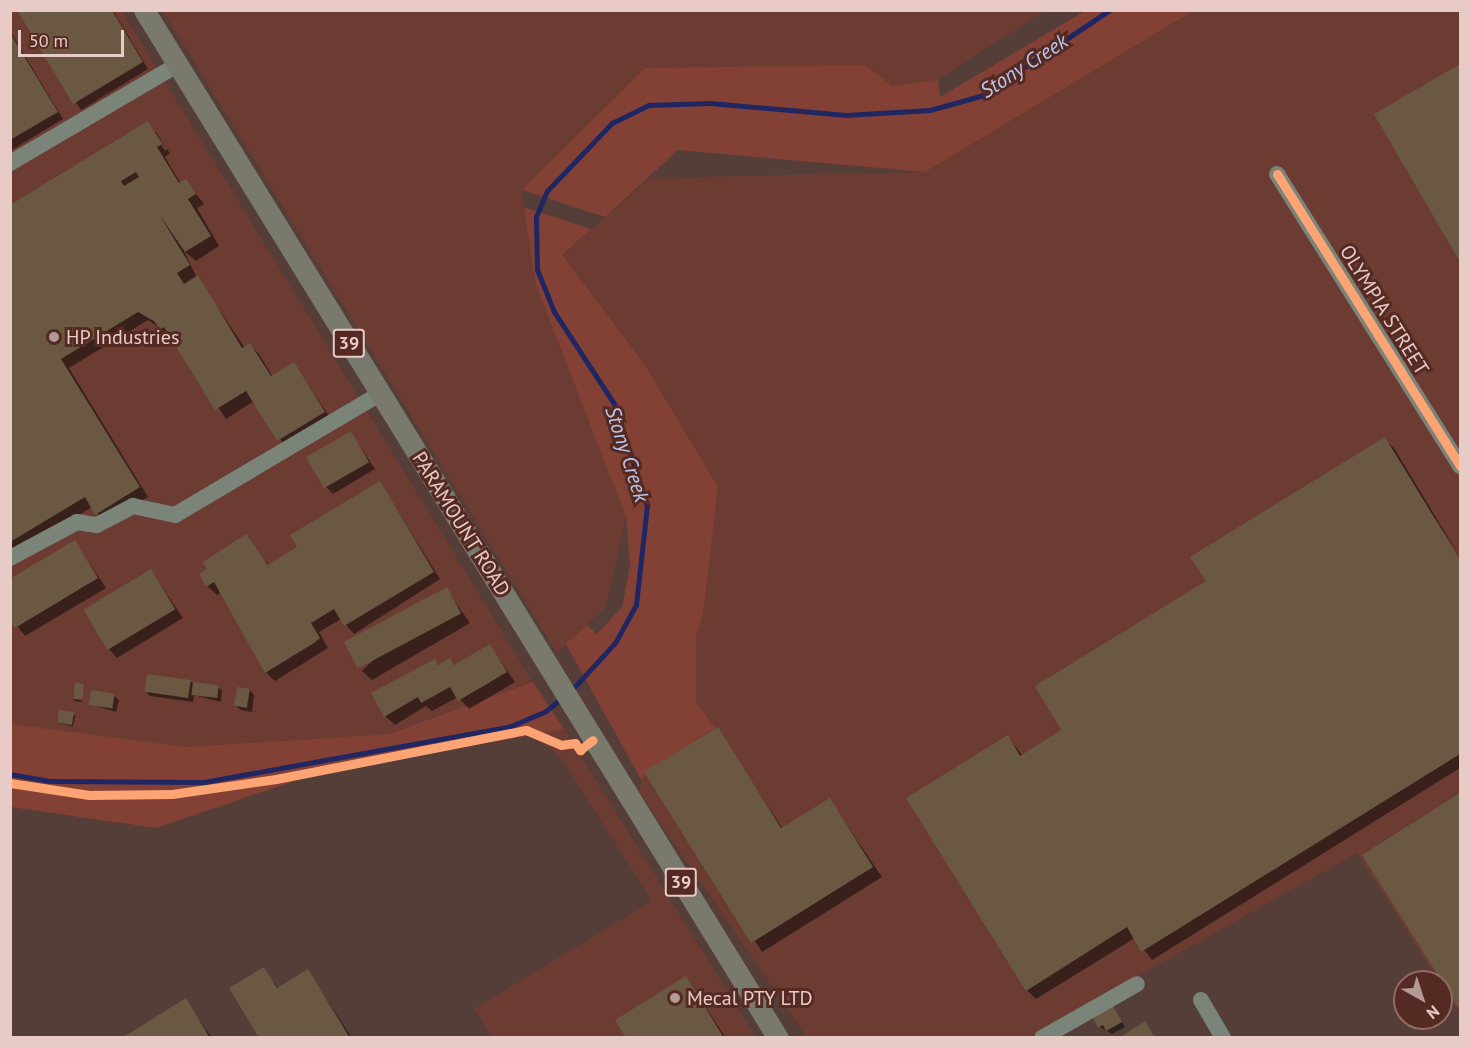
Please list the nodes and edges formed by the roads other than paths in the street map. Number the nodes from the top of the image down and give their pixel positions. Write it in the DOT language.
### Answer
graph roads {
  1 [pos="144,10"];
  2 [pos="177,65"];
  3 [pos="10,163"];
  4 [pos="1277,174"];
  5 [pos="380,394"];
  6 [pos="1461,466"];
  7 [pos="10,558"];
  8 [pos="1137,984"];
  9 [pos="1201,1000"];
  10 [pos="1069,1031"];
  11 [pos="775,1035"];
  12 [pos="1042,1038"];
  13 [pos="1223,1038"];
  1 -- 2 [label="main road, PARAMOUNT ROAD / 39"];
  2 -- 3 [label="street"];
  2 -- 5 [label="main road, PARAMOUNT ROAD / 39"];
  4 -- 6 [label="street, OLYMPIA STREET"];
  5 -- 7 [label="street"];
  5 -- 11 [label="main road, PARAMOUNT ROAD / 39"];
  8 -- 10 [label="street"];
  9 -- 13 [label="street"];
  10 -- 12 [label="street"];
}
